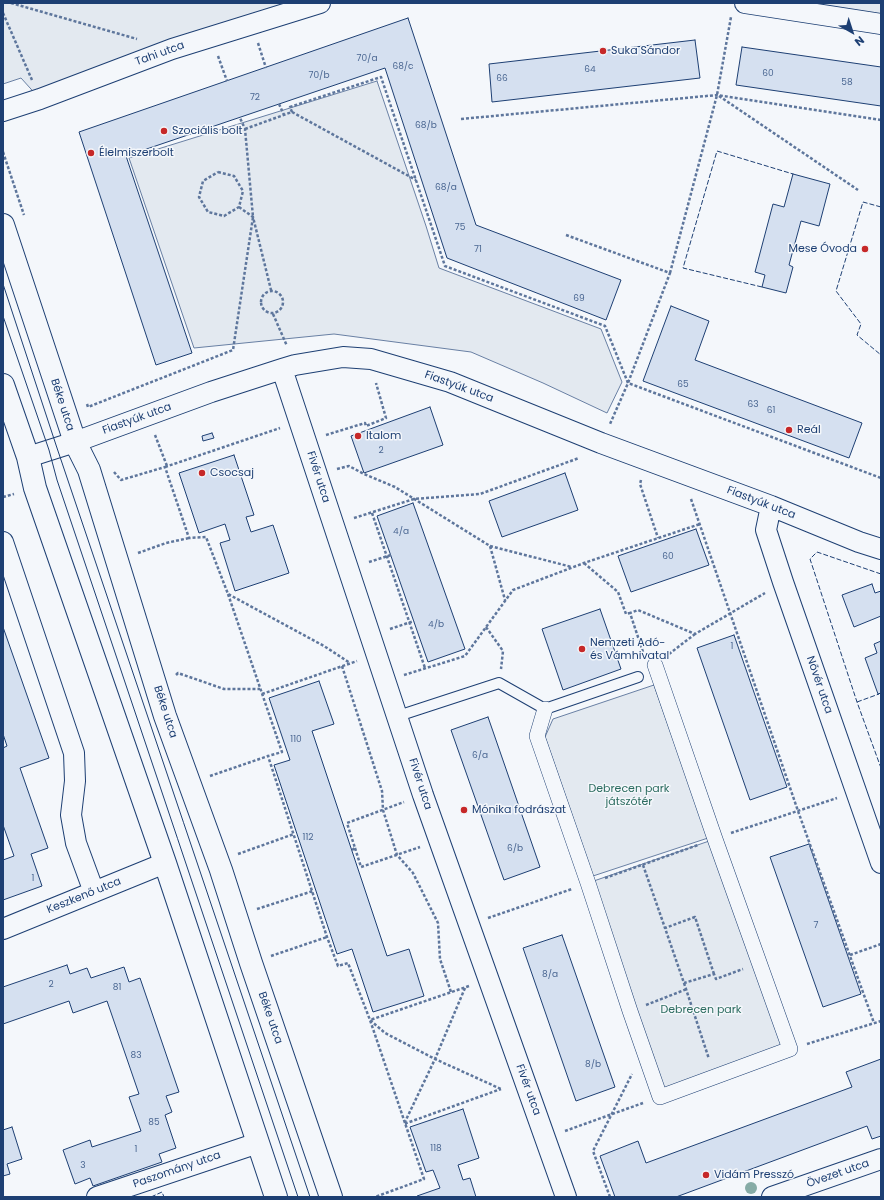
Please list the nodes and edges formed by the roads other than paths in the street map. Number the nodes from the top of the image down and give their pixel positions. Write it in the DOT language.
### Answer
graph roads {
  1 [pos="320,3"];
  2 [pos="738,7"];
  3 [pos="881,24"];
  4 [pos="3,110"];
  5 [pos="3,225"];
  6 [pos="289,367"];
  7 [pos="3,385"];
  8 [pos="75,442"];
  9 [pos="28,457"];
  10 [pos="771,506"];
  11 [pos="3,542"];
  12 [pos="881,549"];
  13 [pos="655,664"];
  14 [pos="638,677"];
  15 [pos="545,709"];
  16 [pos="398,716"];
  17 [pos="165,863"];
  18 [pos="881,863"];
  19 [pos="94,892"];
  20 [pos="3,928"];
  21 [pos="258,1143"];
  22 [pos="881,1159"];
  23 [pos="97,1197"];
  24 [pos="276,1197"];
  25 [pos="331,1197"];
  26 [pos="566,1197"];
  27 [pos="772,1197"];
  1 -- 4 [label="street, Tahi utca"];
  2 -- 3 [label="street"];
  5 -- 8 [label="main road, Béke utca"];
  6 -- 8 [label="street, Fiastyúk utca"];
  6 -- 10 [label="street, Fiastyúk utca"];
  6 -- 16 [label="street, Fivér utca"];
  7 -- 9 [label="main road"];
  8 -- 9 [label="street, Fiastyúk utca"];
  8 -- 25 [label="main road, Béke utca"];
  9 -- 17 [label="main road"];
  10 -- 12 [label="street, Fiastyúk utca"];
  10 -- 18 [label="street, Nővér utca"];
  11 -- 19 [label="street"];
  13 -- 15 [label="street"];
  14 -- 15 [label="lane"];
  15 -- 16 [label="lane"];
  16 -- 26 [label="street, Fivér utca"];
  17 -- 19 [label="street, Keszkenő utca"];
  17 -- 21 [label="main road"];
  19 -- 20 [label="street, Keszkenő utca"];
  21 -- 23 [label="street, Paszomány utca"];
  21 -- 24 [label="main road"];
  22 -- 27 [label="street, Övezet utca"];
}
